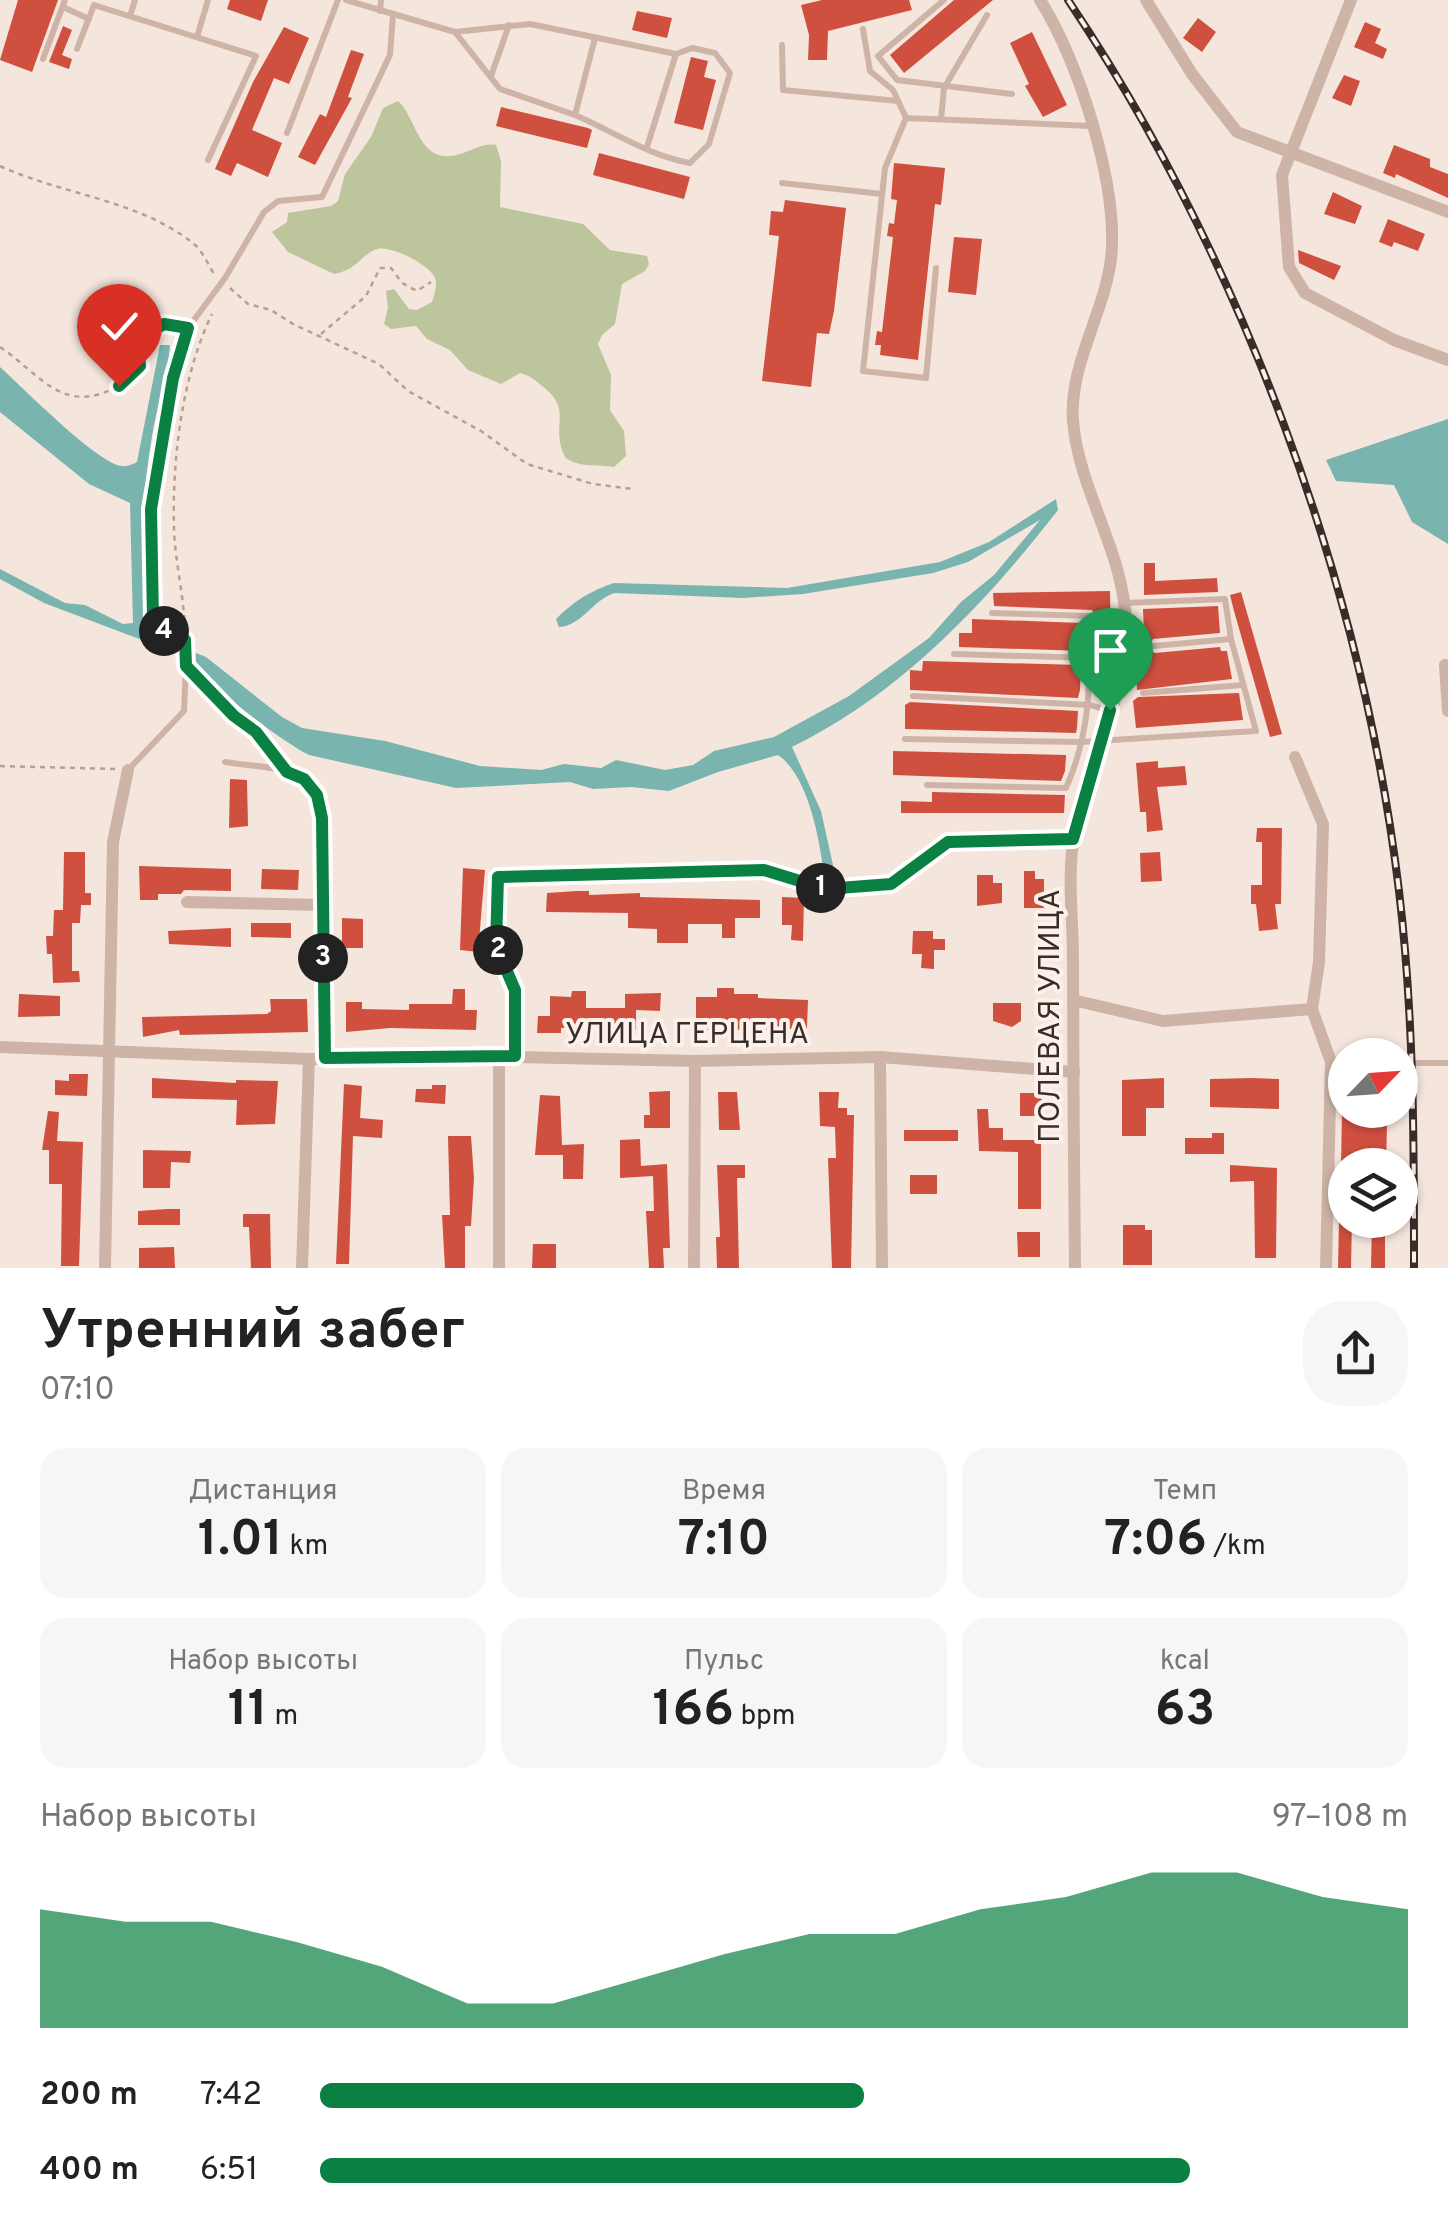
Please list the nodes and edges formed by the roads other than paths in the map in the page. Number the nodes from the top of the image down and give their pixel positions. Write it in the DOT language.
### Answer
graph roads {
  1 [pos="134,0"];
  2 [pos="208,0"];
  3 [pos="338,0"];
  4 [pos="346,0"];
  5 [pos="380,0"];
  6 [pos="944,0"];
  7 [pos="1040,0"];
  8 [pos="1146,0"];
  9 [pos="1351,0"];
  10 [pos="64,3"];
  11 [pos="380,11"];
  12 [pos="987,14"];
  13 [pos="392,15"];
  14 [pos="130,16"];
  15 [pos="89,19"];
  16 [pos="509,25"];
  17 [pos="863,28"];
  18 [pos="455,32"];
  19 [pos="198,38"];
  20 [pos="595,38"];
  21 [pos="782,45"];
  22 [pos="78,49"];
  23 [pos="676,54"];
  24 [pos="43,59"];
  25 [pos="491,77"];
  26 [pos="944,88"];
  27 [pos="1012,94"];
  28 [pos="898,101"];
  29 [pos="575,115"];
  30 [pos="906,118"];
  31 [pos="940,119"];
  32 [pos="1092,126"];
  33 [pos="287,133"];
  34 [pos="648,147"];
  35 [pos="1289,154"];
  36 [pos="208,160"];
  37 [pos="782,183"];
  38 [pos="882,194"];
  39 [pos="1448,212"];
  40 [pos="936,268"];
  41 [pos="1448,360"];
  42 [pos="1125,603"];
  43 [pos="992,613"];
  44 [pos="1231,639"];
  45 [pos="1154,646"];
  46 [pos="954,654"];
  47 [pos="1090,658"];
  48 [pos="1445,665"];
  49 [pos="186,666"];
  50 [pos="1243,685"];
  51 [pos="1143,692"];
  52 [pos="913,696"];
  53 [pos="1090,705"];
  54 [pos="1110,710"];
  55 [pos="1448,711"];
  56 [pos="905,738"];
  57 [pos="1101,740"];
  58 [pos="1081,742"];
  59 [pos="1295,756"];
  60 [pos="225,762"];
  61 [pos="128,770"];
  62 [pos="287,772"];
  63 [pos="927,785"];
  64 [pos="322,818"];
  65 [pos="1073,839"];
  66 [pos="187,902"];
  67 [pos="323,904"];
  68 [pos="1073,1000"];
  69 [pos="1312,1010"];
  70 [pos="1328,1042"];
  71 [pos="0,1047"];
  72 [pos="112,1052"];
  73 [pos="515,1056"];
  74 [pos="500,1057"];
  75 [pos="880,1057"];
  76 [pos="309,1058"];
  77 [pos="325,1058"];
  78 [pos="695,1061"];
  79 [pos="1418,1063"];
  80 [pos="1448,1063"];
  81 [pos="1074,1072"];
  82 [pos="1334,1128"];
  83 [pos="105,1268"];
  84 [pos="302,1268"];
  85 [pos="499,1268"];
  86 [pos="694,1268"];
  87 [pos="882,1268"];
  88 [pos="1074,1268"];
  89 [pos="1326,1268"];
  1 -- 14 [label="lane"];
  2 -- 19 [label="lane"];
  3 -- 33 [label="lane"];
  4 -- 11 [label="lane"];
  5 -- 11 [label="lane"];
  6 -- 26 [label="lane"];
  7 -- 32 [label="street, ПОЛЕВАЯ УЛИЦА"];
  8 -- 35 [label="street"];
  9 -- 35 [label="street"];
  10 -- 15 [label="lane"];
  10 -- 24 [label="lane"];
  11 -- 13 [label="lane"];
  12 -- 26 [label="lane"];
  13 -- 18 [label="lane"];
  13 -- 49 [label="lane"];
  14 -- 15 [label="lane"];
  14 -- 19 [label="lane"];
  15 -- 22 [label="lane"];
  16 -- 18 [label="lane"];
  16 -- 20 [label="lane"];
  16 -- 25 [label="lane"];
  17 -- 28 [label="lane"];
  18 -- 25 [label="lane"];
  19 -- 36 [label="lane"];
  20 -- 23 [label="lane"];
  20 -- 29 [label="lane"];
  21 -- 28 [label="lane"];
  23 -- 34 [label="lane"];
  23 -- 34 [label="lane"];
  25 -- 29 [label="lane"];
  26 -- 27 [label="lane"];
  26 -- 31 [label="lane"];
  28 -- 30 [label="lane"];
  29 -- 34 [label="lane"];
  30 -- 31 [label="lane"];
  30 -- 38 [label="lane"];
  31 -- 32 [label="lane"];
  32 -- 42 [label="street, ПОЛЕВАЯ УЛИЦА"];
  35 -- 39 [label="street"];
  35 -- 41 [label="street"];
  37 -- 38 [label="lane"];
  38 -- 40 [label="lane"];
  42 -- 44 [label="lane"];
  42 -- 54 [label="street, ПОЛЕВАЯ УЛИЦА"];
  43 -- 47 [label="lane"];
  44 -- 45 [label="lane"];
  44 -- 50 [label="lane"];
  46 -- 47 [label="lane"];
  47 -- 53 [label="lane"];
  48 -- 55 [label="street"];
  49 -- 61 [label="lane"];
  49 -- 62 [label="lane"];
  50 -- 51 [label="lane"];
  50 -- 57 [label="lane"];
  52 -- 53 [label="lane"];
  53 -- 54 [label="lane"];
  53 -- 58 [label="lane"];
  54 -- 57 [label="street, ПОЛЕВАЯ УЛИЦА"];
  56 -- 58 [label="lane"];
  57 -- 58 [label="lane"];
  57 -- 65 [label="street, ПОЛЕВАЯ УЛИЦА"];
  58 -- 63 [label="lane"];
  59 -- 69 [label="street"];
  60 -- 62 [label="lane"];
  61 -- 72 [label="street"];
  62 -- 64 [label="lane"];
  64 -- 67 [label="street"];
  65 -- 68 [label="street, ПОЛЕВАЯ УЛИЦА"];
  65 -- 73 [label="street"];
  66 -- 67 [label="street"];
  67 -- 77 [label="street"];
  68 -- 69 [label="street"];
  68 -- 81 [label="street, ПОЛЕВАЯ УЛИЦА"];
  69 -- 70 [label="street"];
  71 -- 72 [label="street, УЛИЦА ГЕРЦЕНА"];
  72 -- 76 [label="street, УЛИЦА ГЕРЦЕНА"];
  72 -- 83 [label="street"];
  73 -- 74 [label="street, УЛИЦА ГЕРЦЕНА"];
  73 -- 78 [label="street, УЛИЦА ГЕРЦЕНА"];
  74 -- 77 [label="street, УЛИЦА ГЕРЦЕНА"];
  74 -- 85 [label="street"];
  75 -- 78 [label="street, УЛИЦА ГЕРЦЕНА"];
  75 -- 81 [label="street, УЛИЦА ГЕРЦЕНА"];
  75 -- 87 [label="street"];
  76 -- 77 [label="street, УЛИЦА ГЕРЦЕНА"];
  76 -- 84 [label="street"];
  78 -- 86 [label="street"];
  79 -- 80 [label="lane"];
  81 -- 88 [label="street, ПОЛЕВАЯ УЛИЦА"];
  82 -- 89 [label="street"];
}
